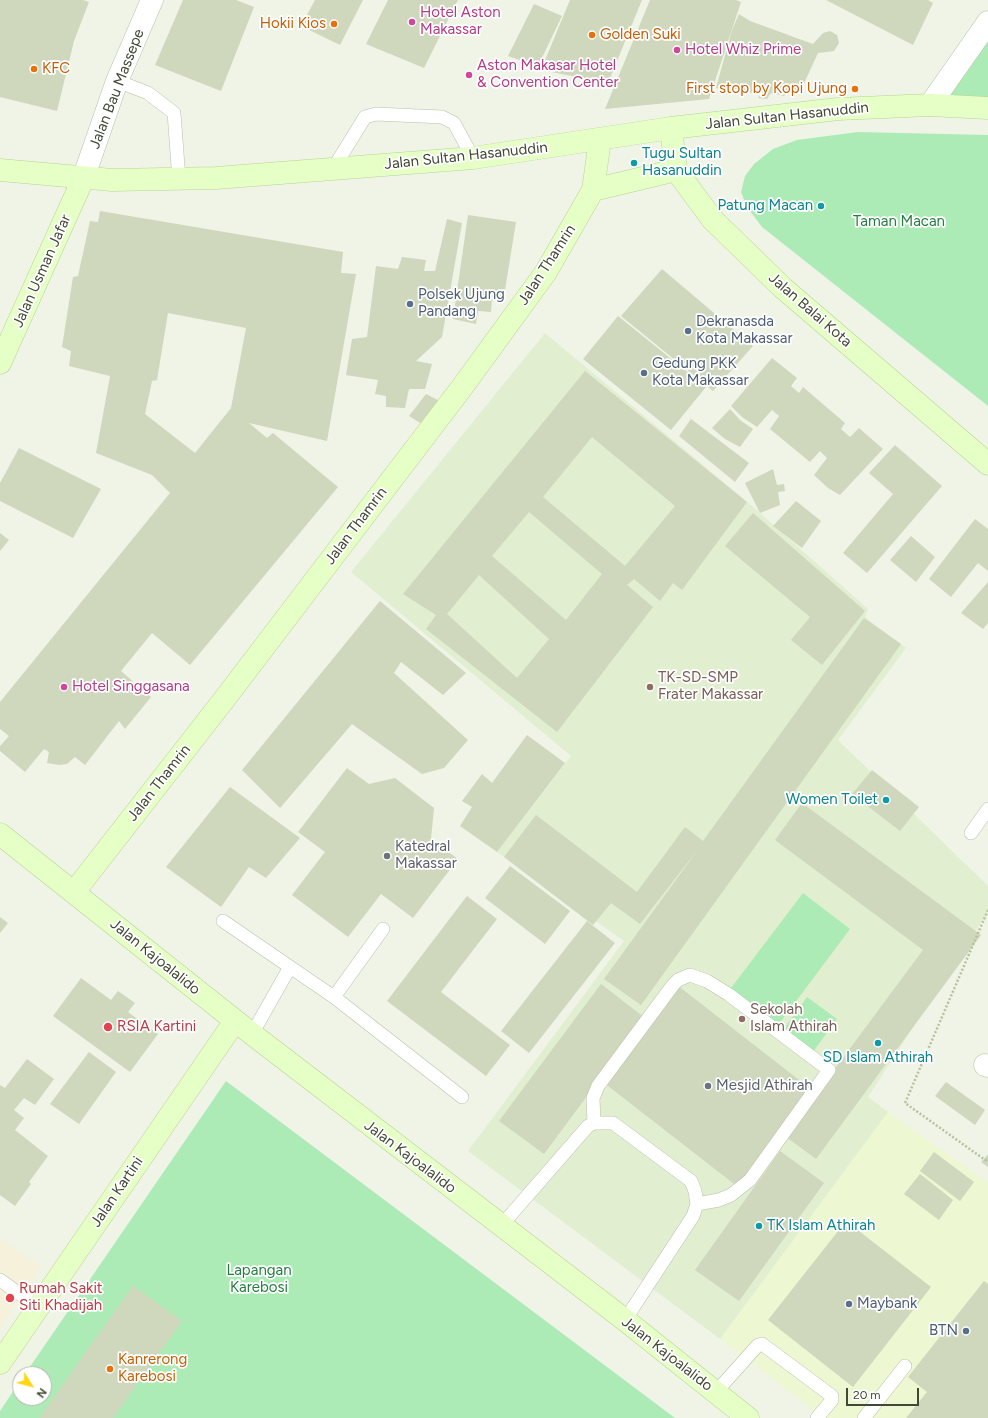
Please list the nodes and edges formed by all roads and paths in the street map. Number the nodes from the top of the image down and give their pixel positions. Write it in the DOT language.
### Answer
graph roads {
  1 [pos="152,0"];
  2 [pos="988,22"];
  3 [pos="117,81"];
  4 [pos="930,105"];
  5 [pos="988,108"];
  6 [pos="671,128"];
  7 [pos="600,140"];
  8 [pos="473,158"];
  9 [pos="333,168"];
  10 [pos="0,170"];
  11 [pos="676,170"];
  12 [pos="83,179"];
  13 [pos="179,179"];
  14 [pos="593,190"];
  15 [pos="0,363"];
  16 [pos="988,464"];
  17 [pos="988,809"];
  18 [pos="971,833"];
  19 [pos="0,834"];
  20 [pos="74,892"];
  21 [pos="988,910"];
  22 [pos="223,921"];
  23 [pos="383,929"];
  24 [pos="290,967"];
  25 [pos="334,997"];
  26 [pos="235,1021"];
  27 [pos="252,1034"];
  28 [pos="462,1098"];
  29 [pos="594,1123"];
  30 [pos="988,1162"];
  31 [pos="697,1204"];
  32 [pos="501,1226"];
  33 [pos="0,1280"];
  34 [pos="38,1308"];
  35 [pos="625,1320"];
  36 [pos="0,1363"];
  37 [pos="905,1366"];
  38 [pos="716,1392"];
  39 [pos="748,1418"];
  40 [pos="817,1418"];
  41 [pos="864,1418"];
  1 -- 3 [label="street, Jalan Bau Massepe"];
  2 -- 4 [label="street"];
  3 -- 12 [label="street, Jalan Bau Massepe"];
  3 -- 13 [label="lane"];
  4 -- 5 [label="street, Jalan Sultan Hasanuddin"];
  4 -- 6 [label="street, Jalan Sultan Hasanuddin"];
  6 -- 7 [label="street, Jalan Sultan Hasanuddin"];
  6 -- 11 [label="street, Jalan Balai Kota"];
  7 -- 8 [label="street, Jalan Sultan Hasanuddin"];
  7 -- 14 [label="street, Jalan Thamrin"];
  8 -- 9 [label="street, Jalan Sultan Hasanuddin"];
  8 -- 9 [label="lane"];
  9 -- 13 [label="street, Jalan Sultan Hasanuddin"];
  10 -- 12 [label="street, Jalan Sultan Hasanuddin"];
  11 -- 14 [label="street"];
  11 -- 16 [label="street, Jalan Balai Kota"];
  12 -- 13 [label="street, Jalan Sultan Hasanuddin"];
  12 -- 15 [label="street, Jalan Usman Jafar"];
  14 -- 20 [label="street, Jalan Thamrin"];
  17 -- 18 [label="lane"];
  19 -- 20 [label="street, Jalan Kajoalalido"];
  20 -- 26 [label="street, Jalan Kajoalalido"];
  21 -- 30 [label="path"];
  22 -- 24 [label="lane"];
  23 -- 25 [label="lane"];
  24 -- 25 [label="lane"];
  24 -- 27 [label="lane"];
  25 -- 28 [label="lane"];
  26 -- 27 [label="street, Jalan Kajoalalido"];
  26 -- 34 [label="street, Jalan Kartini"];
  27 -- 32 [label="street, Jalan Kajoalalido"];
  29 -- 31 [label="lane"];
  29 -- 31 [label="lane"];
  29 -- 32 [label="lane"];
  31 -- 35 [label="lane"];
  32 -- 35 [label="street, Jalan Kajoalalido"];
  33 -- 34 [label="lane"];
  34 -- 36 [label="street, Jalan Kartini"];
  35 -- 38 [label="street, Jalan Kajoalalido"];
  37 -- 41 [label="lane"];
  38 -- 39 [label="street, Jalan Kajoalalido"];
  38 -- 40 [label="lane"];
}
